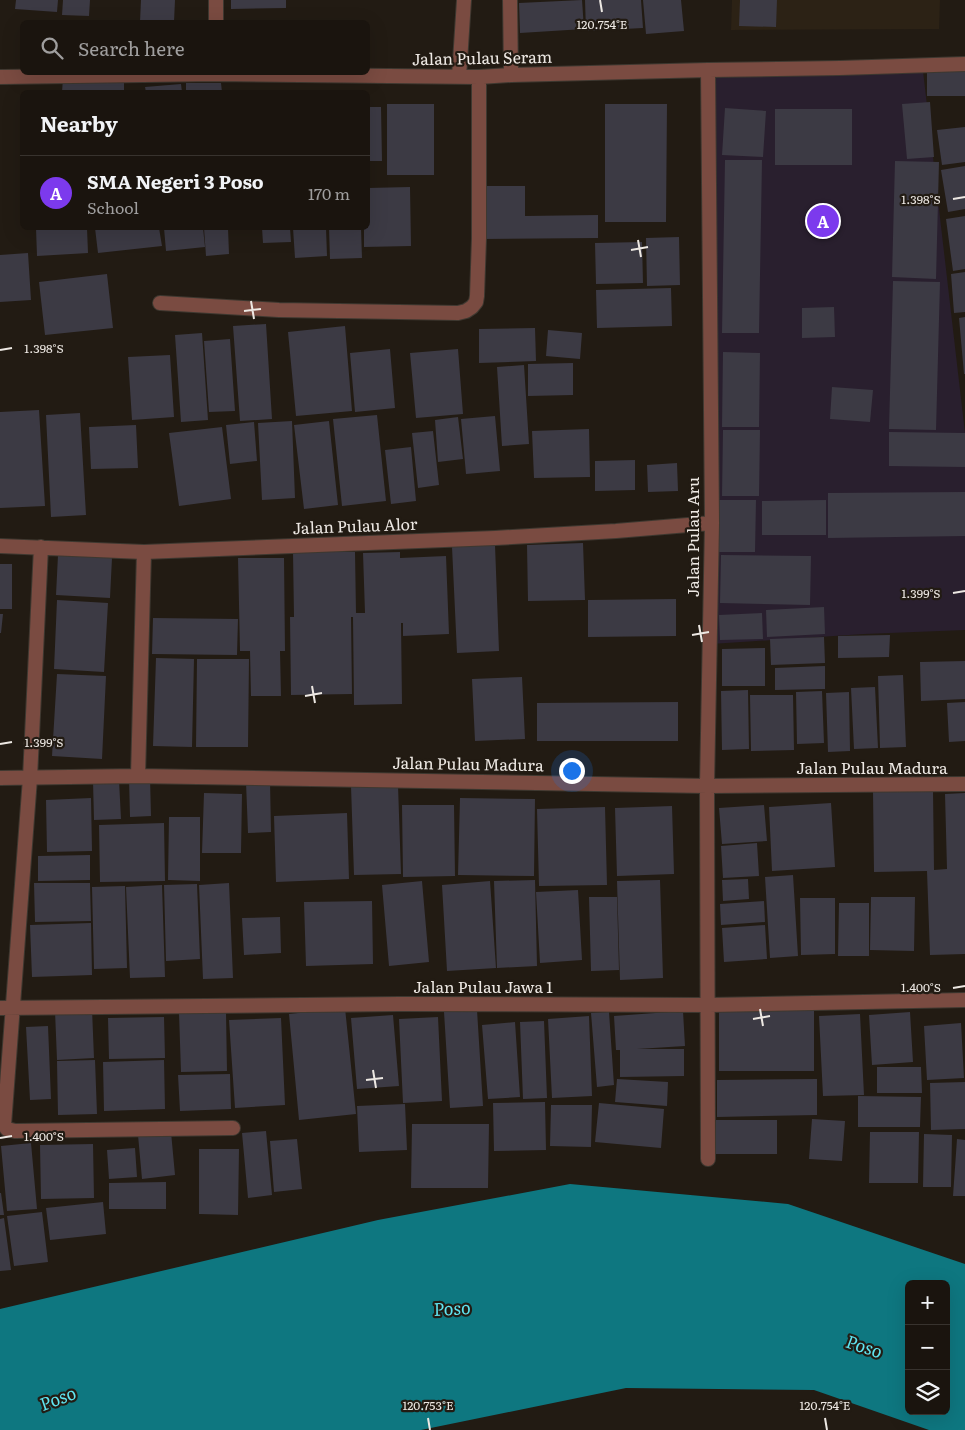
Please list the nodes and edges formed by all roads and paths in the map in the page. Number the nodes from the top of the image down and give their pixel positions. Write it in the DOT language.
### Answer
graph roads {
  1 [pos="216,0"];
  2 [pos="464,0"];
  3 [pos="510,0"];
  4 [pos="216,20"];
  5 [pos="965,64"];
  6 [pos="708,70"];
  7 [pos="72,75"];
  8 [pos="337,75"];
  9 [pos="510,75"];
  10 [pos="0,76"];
  11 [pos="459,77"];
  12 [pos="479,77"];
  13 [pos="160,303"];
  14 [pos="712,523"];
  15 [pos="0,546"];
  16 [pos="41,547"];
  17 [pos="144,552"];
  18 [pos="138,776"];
  19 [pos="0,778"];
  20 [pos="30,778"];
  21 [pos="965,784"];
  22 [pos="707,786"];
  23 [pos="965,1000"];
  24 [pos="708,1005"];
  25 [pos="6,1008"];
  26 [pos="3,1128"];
  27 [pos="233,1128"];
  28 [pos="708,1159"];
  1 -- 4 [label="street"];
  2 -- 11 [label="street"];
  3 -- 9 [label="street"];
  5 -- 6 [label="street, Jalan Pulau Seram"];
  6 -- 9 [label="street, Jalan Pulau Seram"];
  6 -- 14 [label="street, Jalan Pulau Aru"];
  7 -- 10 [label="street, Jalan Pulau Seram"];
  8 -- 11 [label="street, Jalan Pulau Seram"];
  9 -- 12 [label="street, Jalan Pulau Seram"];
  11 -- 12 [label="street, Jalan Pulau Seram"];
  12 -- 13 [label="street"];
  14 -- 17 [label="street, Jalan Pulau Alor"];
  14 -- 22 [label="street, Jalan Pulau Aru"];
  15 -- 16 [label="street, Jalan Pulau Alor"];
  16 -- 17 [label="street, Jalan Pulau Alor"];
  16 -- 20 [label="street"];
  17 -- 18 [label="street"];
  18 -- 20 [label="street, Jalan Pulau Madura"];
  18 -- 22 [label="street, Jalan Pulau Madura"];
  19 -- 20 [label="street, Jalan Pulau Madura"];
  20 -- 25 [label="street"];
  21 -- 22 [label="street, Jalan Pulau Madura"];
  22 -- 24 [label="street, Jalan Pulau Aru"];
  23 -- 24 [label="street, Jalan Pulau Jawa 1"];
  24 -- 25 [label="street, Jalan Pulau Jawa 1"];
  24 -- 28 [label="street, Jalan Pulau Aru"];
  25 -- 26 [label="street"];
  26 -- 27 [label="street"];
}
